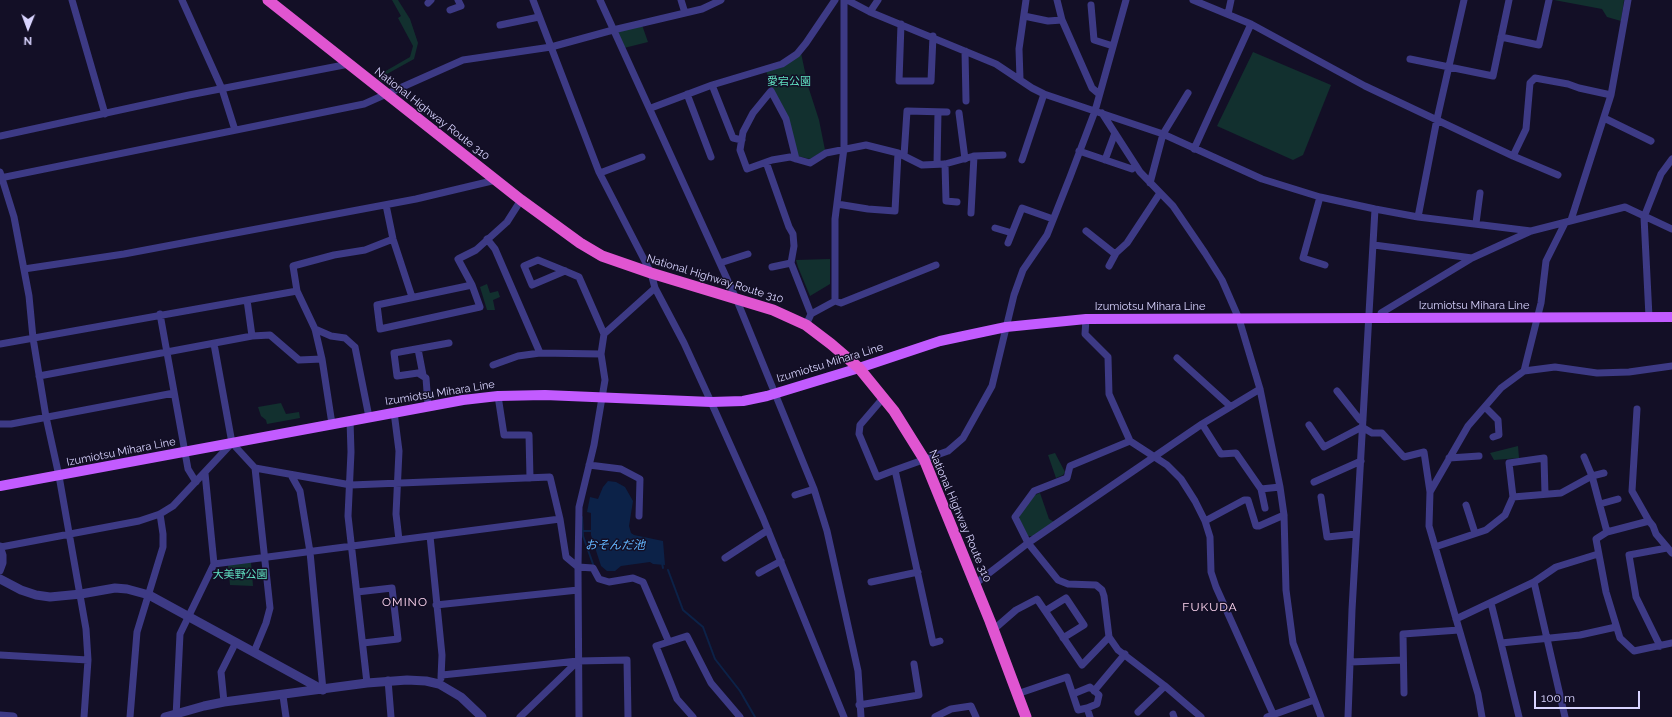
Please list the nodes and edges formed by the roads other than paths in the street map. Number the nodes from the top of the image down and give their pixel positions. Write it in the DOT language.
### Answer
graph roads {
  1 [pos="72,0"];
  2 [pos="182,0"];
  3 [pos="268,0"];
  4 [pos="458,0"];
  5 [pos="533,0"];
  6 [pos="600,0"];
  7 [pos="681,0"];
  8 [pos="721,0"];
  9 [pos="835,0"];
  10 [pos="846,0"];
  11 [pos="878,0"];
  12 [pos="1026,0"];
  13 [pos="1057,0"];
  14 [pos="1126,0"];
  15 [pos="1193,0"];
  16 [pos="1231,0"];
  17 [pos="1464,0"];
  18 [pos="1509,0"];
  19 [pos="1549,0"];
  20 [pos="1628,0"];
  21 [pos="1091,5"];
  22 [pos="450,10"];
  23 [pos="870,12"];
  24 [pos="685,13"];
  25 [pos="1228,14"];
  26 [pos="1024,16"];
  27 [pos="539,17"];
  28 [pos="1062,20"];
  29 [pos="901,24"];
  30 [pos="1251,24"];
  31 [pos="500,25"];
  32 [pos="613,30"];
  33 [pos="933,36"];
  34 [pos="1501,37"];
  35 [pos="1113,46"];
  36 [pos="551,47"];
  37 [pos="965,50"];
  38 [pos="1410,59"];
  39 [pos="349,64"];
  40 [pos="1449,68"];
  41 [pos="1020,79"];
  42 [pos="712,85"];
  43 [pos="222,89"];
  44 [pos="1188,93"];
  45 [pos="688,94"];
  46 [pos="1044,94"];
  47 [pos="1099,94"];
  48 [pos="387,95"];
  49 [pos="1611,95"];
  50 [pos="966,101"];
  51 [pos="651,108"];
  52 [pos="938,112"];
  53 [pos="948,112"];
  54 [pos="1098,112"];
  55 [pos="959,113"];
  56 [pos="105,114"];
  57 [pos="1604,118"];
  58 [pos="1437,119"];
  59 [pos="235,130"];
  60 [pos="1115,133"];
  61 [pos="1163,134"];
  62 [pos="0,136"];
  63 [pos="742,140"];
  64 [pos="1651,141"];
  65 [pos="844,148"];
  66 [pos="1194,148"];
  67 [pos="1079,151"];
  68 [pos="901,155"];
  69 [pos="1003,155"];
  70 [pos="974,156"];
  71 [pos="1513,156"];
  72 [pos="642,157"];
  73 [pos="711,157"];
  74 [pos="796,159"];
  75 [pos="965,159"];
  76 [pos="1672,159"];
  77 [pos="1022,160"];
  78 [pos="1105,160"];
  79 [pos="766,162"];
  80 [pos="937,164"];
  81 [pos="945,164"];
  82 [pos="1132,169"];
  83 [pos="600,174"];
  84 [pos="1558,175"];
  85 [pos="1,176"];
  86 [pos="496,180"];
  87 [pos="1150,183"];
  88 [pos="1160,193"];
  89 [pos="1480,193"];
  90 [pos="1320,197"];
  91 [pos="520,200"];
  92 [pos="957,202"];
  93 [pos="837,204"];
  94 [pos="386,205"];
  95 [pos="1375,209"];
  96 [pos="971,213"];
  97 [pos="1418,217"];
  98 [pos="1644,217"];
  99 [pos="1053,219"];
  100 [pos="1568,222"];
  101 [pos="1476,223"];
  102 [pos="995,228"];
  103 [pos="1672,229"];
  104 [pos="1086,231"];
  105 [pos="1531,231"];
  106 [pos="1012,234"];
  107 [pos="394,239"];
  108 [pos="488,239"];
  109 [pos="1008,244"];
  110 [pos="1374,245"];
  111 [pos="748,254"];
  112 [pos="1115,254"];
  113 [pos="1472,258"];
  114 [pos="720,263"];
  115 [pos="791,263"];
  116 [pos="1325,264"];
  117 [pos="936,265"];
  118 [pos="1109,266"];
  119 [pos="772,267"];
  120 [pos="24,270"];
  121 [pos="565,271"];
  122 [pos="651,273"];
  123 [pos="472,285"];
  124 [pos="655,288"];
  125 [pos="297,291"];
  126 [pos="412,297"];
  127 [pos="246,300"];
  128 [pos="737,300"];
  129 [pos="836,301"];
  130 [pos="160,314"];
  131 [pos="811,314"];
  132 [pos="1649,317"];
  133 [pos="1672,317"];
  134 [pos="1538,318"];
  135 [pos="1086,319"];
  136 [pos="1239,319"];
  137 [pos="1369,319"];
  138 [pos="1380,319"];
  139 [pos="806,325"];
  140 [pos="1006,326"];
  141 [pos="315,329"];
  142 [pos="604,334"];
  143 [pos="252,336"];
  144 [pos="33,338"];
  145 [pos="449,343"];
  146 [pos="0,344"];
  147 [pos="214,344"];
  148 [pos="418,348"];
  149 [pos="167,353"];
  150 [pos="540,353"];
  151 [pos="601,354"];
  152 [pos="1177,358"];
  153 [pos="322,359"];
  154 [pos="493,365"];
  155 [pos="1672,366"];
  156 [pos="859,368"];
  157 [pos="1524,371"];
  158 [pos="423,375"];
  159 [pos="39,376"];
  160 [pos="1260,389"];
  161 [pos="1337,391"];
  162 [pos="174,393"];
  163 [pos="774,393"];
  164 [pos="498,396"];
  165 [pos="603,397"];
  166 [pos="884,397"];
  167 [pos="711,402"];
  168 [pos="428,405"];
  169 [pos="1230,406"];
  170 [pos="1484,407"];
  171 [pos="1636,409"];
  172 [pos="394,412"];
  173 [pos="46,417"];
  174 [pos="369,417"];
  175 [pos="350,420"];
  176 [pos="1362,423"];
  177 [pos="0,424"];
  178 [pos="332,424"];
  179 [pos="1202,424"];
  180 [pos="1309,426"];
  181 [pos="1493,436"];
  182 [pos="1130,441"];
  183 [pos="232,443"];
  184 [pos="185,452"];
  185 [pos="1479,456"];
  186 [pos="1155,457"];
  187 [pos="1584,457"];
  188 [pos="1449,458"];
  189 [pos="924,459"];
  190 [pos="1361,461"];
  191 [pos="588,465"];
  192 [pos="255,468"];
  193 [pos="895,470"];
  194 [pos="205,473"];
  195 [pos="1604,473"];
  196 [pos="291,475"];
  197 [pos="59,476"];
  198 [pos="1592,476"];
  199 [pos="530,478"];
  200 [pos="196,482"];
  201 [pos="1314,482"];
  202 [pos="398,483"];
  203 [pos="351,484"];
  204 [pos="0,486"];
  205 [pos="1280,487"];
  206 [pos="814,489"];
  207 [pos="1261,489"];
  208 [pos="1430,492"];
  209 [pos="1546,494"];
  210 [pos="795,495"];
  211 [pos="1321,496"];
  212 [pos="1513,497"];
  213 [pos="1618,499"];
  214 [pos="1600,504"];
  215 [pos="1466,505"];
  216 [pos="1265,508"];
  217 [pos="160,514"];
  218 [pos="1284,515"];
  219 [pos="639,516"];
  220 [pos="560,519"];
  221 [pos="1205,521"];
  222 [pos="1649,521"];
  223 [pos="768,530"];
  224 [pos="1607,532"];
  225 [pos="69,534"];
  226 [pos="1356,534"];
  227 [pos="1475,534"];
  228 [pos="430,536"];
  229 [pos="399,540"];
  230 [pos="1028,543"];
  231 [pos="352,546"];
  232 [pos="0,547"];
  233 [pos="1434,547"];
  234 [pos="1669,550"];
  235 [pos="310,552"];
  236 [pos="1598,554"];
  237 [pos="265,558"];
  238 [pos="725,558"];
  239 [pos="781,561"];
  240 [pos="214,564"];
  241 [pos="578,567"];
  242 [pos="0,571"];
  243 [pos="918,572"];
  244 [pos="759,573"];
  245 [pos="0,579"];
  246 [pos="871,582"];
  247 [pos="1534,582"];
  248 [pos="975,584"];
  249 [pos="578,590"];
  250 [pos="358,592"];
  251 [pos="81,594"];
  252 [pos="149,595"];
  253 [pos="1491,603"];
  254 [pos="436,605"];
  255 [pos="1045,611"];
  256 [pos="188,616"];
  257 [pos="1456,619"];
  258 [pos="1616,628"];
  259 [pos="993,630"];
  260 [pos="1459,630"];
  261 [pos="1109,637"];
  262 [pos="1063,638"];
  263 [pos="1547,639"];
  264 [pos="668,640"];
  265 [pos="940,641"];
  266 [pos="236,642"];
  267 [pos="363,643"];
  268 [pos="1501,643"];
  269 [pos="1672,643"];
  270 [pos="1660,646"];
  271 [pos="254,652"];
  272 [pos="1125,654"];
  273 [pos="0,655"];
  274 [pos="88,660"];
  275 [pos="578,660"];
  276 [pos="1403,660"];
  277 [pos="1350,662"];
  278 [pos="914,664"];
  279 [pos="442,675"];
  280 [pos="388,680"];
  281 [pos="368,683"];
  282 [pos="439,684"];
  283 [pos="1165,686"];
  284 [pos="323,690"];
  285 [pos="1094,691"];
  286 [pos="1404,693"];
  287 [pos="1017,694"];
  288 [pos="1073,694"];
  289 [pos="283,696"];
  290 [pos="1314,700"];
  291 [pos="224,702"];
  292 [pos="860,705"];
  293 [pos="1087,708"];
  294 [pos="1138,712"];
  295 [pos="0,716"];
  296 [pos="176,716"];
  297 [pos="13,717"];
  298 [pos="84,717"];
  299 [pos="130,717"];
  300 [pos="165,717"];
  301 [pos="286,717"];
  302 [pos="391,717"];
  303 [pos="482,717"];
  304 [pos="520,717"];
  305 [pos="579,717"];
  306 [pos="628,717"];
  307 [pos="693,717"];
  308 [pos="740,717"];
  309 [pos="844,717"];
  310 [pos="860,717"];
  311 [pos="935,717"];
  312 [pos="976,717"];
  313 [pos="1026,717"];
  314 [pos="1090,717"];
  315 [pos="1201,717"];
  316 [pos="1271,717"];
  317 [pos="1321,717"];
  318 [pos="1348,717"];
  319 [pos="1482,717"];
  320 [pos="1519,717"];
  321 [pos="1565,717"];
  1 -- 56 [label="street"];
  2 -- 43 [label="street"];
  3 -- 39 [label="highway, National Highway Route 310"];
  4 -- 22 [label="street"];
  5 -- 27 [label="street"];
  6 -- 32 [label="street"];
  7 -- 24 [label="street"];
  8 -- 24 [label="street"];
  9 -- 42 [label="street"];
  10 -- 23 [label="street"];
  10 -- 65 [label="street"];
  11 -- 23 [label="street"];
  12 -- 26 [label="street"];
  13 -- 28 [label="street"];
  14 -- 35 [label="street"];
  15 -- 25 [label="street"];
  16 -- 25 [label="street"];
  17 -- 40 [label="street"];
  18 -- 34 [label="street"];
  19 -- 34 [label="street"];
  20 -- 49 [label="street"];
  21 -- 35 [label="street"];
  23 -- 29 [label="street"];
  24 -- 32 [label="street"];
  25 -- 30 [label="street"];
  26 -- 28 [label="street"];
  26 -- 41 [label="street"];
  27 -- 31 [label="street"];
  27 -- 36 [label="street"];
  28 -- 47 [label="street"];
  29 -- 33 [label="street"];
  29 -- 33 [label="street"];
  30 -- 58 [label="street"];
  30 -- 66 [label="street"];
  32 -- 36 [label="street"];
  32 -- 51 [label="street"];
  33 -- 37 [label="street"];
  34 -- 40 [label="street"];
  35 -- 47 [label="street"];
  36 -- 48 [label="street"];
  36 -- 83 [label="street"];
  37 -- 41 [label="street"];
  37 -- 50 [label="street"];
  38 -- 40 [label="street"];
  39 -- 43 [label="street"];
  39 -- 48 [label="highway, National Highway Route 310"];
  40 -- 58 [label="street"];
  41 -- 46 [label="street"];
  42 -- 45 [label="street"];
  42 -- 63 [label="street"];
  43 -- 56 [label="street"];
  43 -- 59 [label="street"];
  44 -- 61 [label="street"];
  45 -- 51 [label="street"];
  45 -- 73 [label="street"];
  46 -- 54 [label="street"];
  46 -- 77 [label="street"];
  47 -- 54 [label="street"];
  48 -- 59 [label="street"];
  48 -- 86 [label="highway, National Highway Route 310"];
  49 -- 57 [label="street"];
  49 -- 71 [label="street"];
  51 -- 114 [label="street"];
  52 -- 53 [label="street"];
  52 -- 68 [label="street"];
  52 -- 80 [label="street"];
  54 -- 60 [label="street"];
  54 -- 61 [label="street"];
  54 -- 67 [label="street"];
  55 -- 75 [label="street"];
  56 -- 62 [label="street"];
  57 -- 64 [label="street"];
  57 -- 100 [label="street"];
  58 -- 71 [label="street"];
  58 -- 97 [label="street"];
  59 -- 85 [label="street"];
  60 -- 78 [label="street"];
  60 -- 87 [label="street"];
  61 -- 66 [label="street"];
  61 -- 87 [label="street"];
  63 -- 74 [label="street"];
  63 -- 79 [label="street"];
  65 -- 68 [label="street"];
  65 -- 74 [label="street"];
  65 -- 93 [label="street"];
  66 -- 90 [label="street"];
  67 -- 78 [label="street"];
  67 -- 99 [label="street"];
  68 -- 80 [label="street"];
  68 -- 93 [label="street"];
  69 -- 70 [label="street"];
  70 -- 75 [label="street"];
  70 -- 96 [label="street"];
  71 -- 84 [label="street"];
  72 -- 83 [label="street"];
  74 -- 79 [label="street"];
  75 -- 81 [label="street"];
  76 -- 98 [label="street"];
  78 -- 82 [label="street"];
  79 -- 115 [label="street"];
  80 -- 81 [label="street"];
  81 -- 92 [label="street"];
  83 -- 122 [label="street"];
  85 -- 120 [label="street"];
  86 -- 91 [label="highway, National Highway Route 310"];
  86 -- 94 [label="street"];
  87 -- 88 [label="street"];
  88 -- 112 [label="street"];
  88 -- 136 [label="street"];
  89 -- 101 [label="street"];
  90 -- 95 [label="street"];
  90 -- 116 [label="street"];
  91 -- 108 [label="street"];
  91 -- 122 [label="highway, National Highway Route 310"];
  93 -- 129 [label="street"];
  94 -- 107 [label="street"];
  94 -- 120 [label="street"];
  95 -- 97 [label="street"];
  95 -- 110 [label="street"];
  97 -- 101 [label="street"];
  98 -- 100 [label="street"];
  98 -- 103 [label="street"];
  98 -- 132 [label="street"];
  99 -- 106 [label="street"];
  99 -- 140 [label="street"];
  100 -- 105 [label="street"];
  100 -- 134 [label="street"];
  101 -- 105 [label="street"];
  102 -- 106 [label="street"];
  104 -- 112 [label="street"];
  105 -- 113 [label="street"];
  106 -- 109 [label="street"];
  107 -- 125 [label="street"];
  107 -- 126 [label="street"];
  108 -- 123 [label="street"];
  108 -- 150 [label="street"];
  110 -- 113 [label="street"];
  110 -- 137 [label="street"];
  111 -- 114 [label="street"];
  112 -- 118 [label="street"];
  113 -- 138 [label="street"];
  114 -- 128 [label="street"];
  115 -- 119 [label="street"];
  115 -- 131 [label="street"];
  117 -- 129 [label="street"];
  120 -- 144 [label="street"];
  121 -- 121 [label="street"];
  121 -- 142 [label="street"];
  122 -- 124 [label="street"];
  122 -- 128 [label="highway, National Highway Route 310"];
  123 -- 126 [label="street"];
  123 -- 126 [label="street"];
  124 -- 142 [label="street"];
  124 -- 167 [label="street"];
  125 -- 127 [label="street"];
  125 -- 141 [label="street"];
  127 -- 130 [label="street"];
  127 -- 143 [label="street"];
  128 -- 139 [label="highway, National Highway Route 310"];
  128 -- 163 [label="street"];
  129 -- 131 [label="street"];
  130 -- 144 [label="street"];
  130 -- 149 [label="street"];
  131 -- 139 [label="street"];
  132 -- 133 [label="main road, Izumiotsu Mihara Line"];
  132 -- 134 [label="main road, Izumiotsu Mihara Line"];
  134 -- 138 [label="main road, Izumiotsu Mihara Line"];
  134 -- 157 [label="street"];
  135 -- 136 [label="main road, Izumiotsu Mihara Line"];
  135 -- 140 [label="main road, Izumiotsu Mihara Line"];
  135 -- 182 [label="street"];
  136 -- 137 [label="main road, Izumiotsu Mihara Line"];
  136 -- 160 [label="street"];
  137 -- 138 [label="main road, Izumiotsu Mihara Line"];
  137 -- 176 [label="street"];
  139 -- 156 [label="highway, National Highway Route 310"];
  140 -- 156 [label="main road, Izumiotsu Mihara Line"];
  140 -- 189 [label="street"];
  141 -- 153 [label="street"];
  141 -- 174 [label="street"];
  142 -- 151 [label="street"];
  143 -- 147 [label="street"];
  143 -- 153 [label="street"];
  144 -- 146 [label="street"];
  144 -- 159 [label="street"];
  145 -- 148 [label="street"];
  147 -- 149 [label="street"];
  147 -- 183 [label="street"];
  148 -- 158 [label="street"];
  148 -- 158 [label="street"];
  149 -- 159 [label="street"];
  149 -- 162 [label="street"];
  150 -- 151 [label="street"];
  150 -- 154 [label="street"];
  151 -- 165 [label="street"];
  152 -- 169 [label="street"];
  153 -- 178 [label="street"];
  155 -- 157 [label="street"];
  156 -- 163 [label="main road, Izumiotsu Mihara Line"];
  156 -- 166 [label="highway, National Highway Route 310"];
  157 -- 170 [label="street"];
  158 -- 168 [label="street"];
  159 -- 173 [label="street"];
  160 -- 169 [label="street"];
  160 -- 205 [label="street"];
  161 -- 176 [label="street"];
  162 -- 173 [label="street"];
  162 -- 184 [label="street"];
  163 -- 167 [label="main road, Izumiotsu Mihara Line"];
  163 -- 206 [label="street"];
  164 -- 165 [label="main road, Izumiotsu Mihara Line"];
  164 -- 168 [label="main road, Izumiotsu Mihara Line"];
  164 -- 199 [label="street"];
  165 -- 167 [label="main road, Izumiotsu Mihara Line"];
  165 -- 191 [label="street"];
  166 -- 189 [label="highway, National Highway Route 310"];
  166 -- 193 [label="street"];
  167 -- 223 [label="street"];
  168 -- 172 [label="main road, Izumiotsu Mihara Line"];
  169 -- 179 [label="street"];
  170 -- 181 [label="street"];
  170 -- 188 [label="street"];
  171 -- 222 [label="street"];
  172 -- 174 [label="main road, Izumiotsu Mihara Line"];
  172 -- 202 [label="street"];
  173 -- 177 [label="street"];
  173 -- 197 [label="street"];
  174 -- 175 [label="main road, Izumiotsu Mihara Line"];
  175 -- 178 [label="main road, Izumiotsu Mihara Line"];
  175 -- 203 [label="street"];
  176 -- 180 [label="street"];
  176 -- 190 [label="street"];
  176 -- 208 [label="street"];
  178 -- 183 [label="main road, Izumiotsu Mihara Line"];
  179 -- 186 [label="street"];
  179 -- 207 [label="street"];
  182 -- 186 [label="street"];
  182 -- 230 [label="street"];
  183 -- 184 [label="main road, Izumiotsu Mihara Line"];
  183 -- 192 [label="street"];
  183 -- 194 [label="street"];
  184 -- 197 [label="main road, Izumiotsu Mihara Line"];
  184 -- 200 [label="street"];
  185 -- 188 [label="street"];
  186 -- 221 [label="street"];
  186 -- 230 [label="street"];
  187 -- 198 [label="street"];
  188 -- 208 [label="street"];
  189 -- 193 [label="street"];
  189 -- 248 [label="highway, National Highway Route 310"];
  190 -- 201 [label="street"];
  190 -- 226 [label="street"];
  191 -- 219 [label="street"];
  191 -- 241 [label="street"];
  192 -- 196 [label="street"];
  192 -- 237 [label="street"];
  193 -- 243 [label="street"];
  194 -- 200 [label="street"];
  194 -- 240 [label="street"];
  195 -- 198 [label="street"];
  196 -- 203 [label="street"];
  196 -- 235 [label="street"];
  197 -- 204 [label="main road, Izumiotsu Mihara Line"];
  197 -- 225 [label="street"];
  198 -- 209 [label="street"];
  198 -- 214 [label="street"];
  199 -- 202 [label="street"];
  199 -- 220 [label="street"];
  200 -- 217 [label="street"];
  202 -- 203 [label="street"];
  202 -- 229 [label="street"];
  203 -- 231 [label="street"];
  205 -- 207 [label="street"];
  205 -- 218 [label="street"];
  206 -- 210 [label="street"];
  206 -- 292 [label="street"];
  207 -- 216 [label="street"];
  208 -- 233 [label="street"];
  209 -- 212 [label="street"];
  209 -- 212 [label="street"];
  211 -- 226 [label="street"];
  212 -- 227 [label="street"];
  213 -- 214 [label="street"];
  214 -- 224 [label="street"];
  215 -- 227 [label="street"];
  217 -- 225 [label="street"];
  217 -- 252 [label="street"];
  218 -- 221 [label="street"];
  218 -- 290 [label="street"];
  220 -- 228 [label="street"];
  220 -- 241 [label="street"];
  221 -- 316 [label="street"];
  222 -- 224 [label="street"];
  222 -- 234 [label="street"];
  223 -- 238 [label="street"];
  223 -- 239 [label="street"];
  224 -- 236 [label="street"];
  225 -- 232 [label="street"];
  225 -- 251 [label="street"];
  226 -- 277 [label="street"];
  227 -- 233 [label="street"];
  228 -- 229 [label="street"];
  228 -- 254 [label="street"];
  229 -- 231 [label="street"];
  230 -- 248 [label="street"];
  230 -- 261 [label="street"];
  231 -- 235 [label="street"];
  231 -- 250 [label="street"];
  232 -- 242 [label="street"];
  233 -- 257 [label="street"];
  234 -- 270 [label="street"];
  235 -- 237 [label="street"];
  235 -- 284 [label="street"];
  236 -- 247 [label="street"];
  236 -- 258 [label="street"];
  237 -- 240 [label="street"];
  237 -- 271 [label="street"];
  239 -- 244 [label="street"];
  239 -- 309 [label="street"];
  240 -- 256 [label="street"];
  241 -- 249 [label="street"];
  241 -- 264 [label="street"];
  243 -- 246 [label="street"];
  243 -- 265 [label="street"];
  245 -- 251 [label="street"];
  247 -- 253 [label="street"];
  247 -- 263 [label="street"];
  248 -- 259 [label="highway, National Highway Route 310"];
  249 -- 254 [label="street"];
  249 -- 275 [label="street"];
  250 -- 267 [label="street"];
  250 -- 267 [label="street"];
  251 -- 252 [label="street"];
  251 -- 274 [label="street"];
  252 -- 256 [label="street"];
  252 -- 299 [label="street"];
  253 -- 257 [label="street"];
  253 -- 268 [label="street"];
  254 -- 279 [label="street"];
  255 -- 259 [label="street"];
  255 -- 262 [label="street"];
  255 -- 262 [label="street"];
  256 -- 266 [label="street"];
  256 -- 296 [label="street"];
  257 -- 260 [label="street"];
  258 -- 263 [label="street"];
  258 -- 270 [label="street"];
  259 -- 287 [label="highway, National Highway Route 310"];
  260 -- 276 [label="street"];
  260 -- 319 [label="street"];
  261 -- 262 [label="street"];
  261 -- 272 [label="street"];
  263 -- 268 [label="street"];
  263 -- 321 [label="street"];
  264 -- 307 [label="street"];
  264 -- 308 [label="street"];
  266 -- 271 [label="street"];
  266 -- 291 [label="street"];
  267 -- 281 [label="street"];
  268 -- 320 [label="street"];
  269 -- 270 [label="street"];
  271 -- 284 [label="street"];
  272 -- 283 [label="street"];
  272 -- 285 [label="street"];
  273 -- 274 [label="street"];
  274 -- 298 [label="street"];
  275 -- 279 [label="street"];
  275 -- 304 [label="street"];
  275 -- 305 [label="street"];
  275 -- 306 [label="street"];
  276 -- 277 [label="street"];
  276 -- 286 [label="street"];
  277 -- 318 [label="street"];
  278 -- 292 [label="street"];
  279 -- 282 [label="street"];
  280 -- 281 [label="street"];
  280 -- 282 [label="street"];
  280 -- 302 [label="street"];
  281 -- 284 [label="street"];
  282 -- 303 [label="street"];
  283 -- 294 [label="street"];
  283 -- 315 [label="street"];
  284 -- 289 [label="street"];
  285 -- 288 [label="street"];
  285 -- 293 [label="street"];
  287 -- 288 [label="street"];
  287 -- 313 [label="highway, National Highway Route 310"];
  288 -- 293 [label="street"];
  289 -- 291 [label="street"];
  289 -- 301 [label="street"];
  290 -- 316 [label="street"];
  290 -- 317 [label="street"];
  291 -- 296 [label="street"];
  292 -- 310 [label="street"];
  293 -- 314 [label="street"];
  295 -- 297 [label="street"];
  296 -- 300 [label="street"];
  311 -- 312 [label="street"];
}
